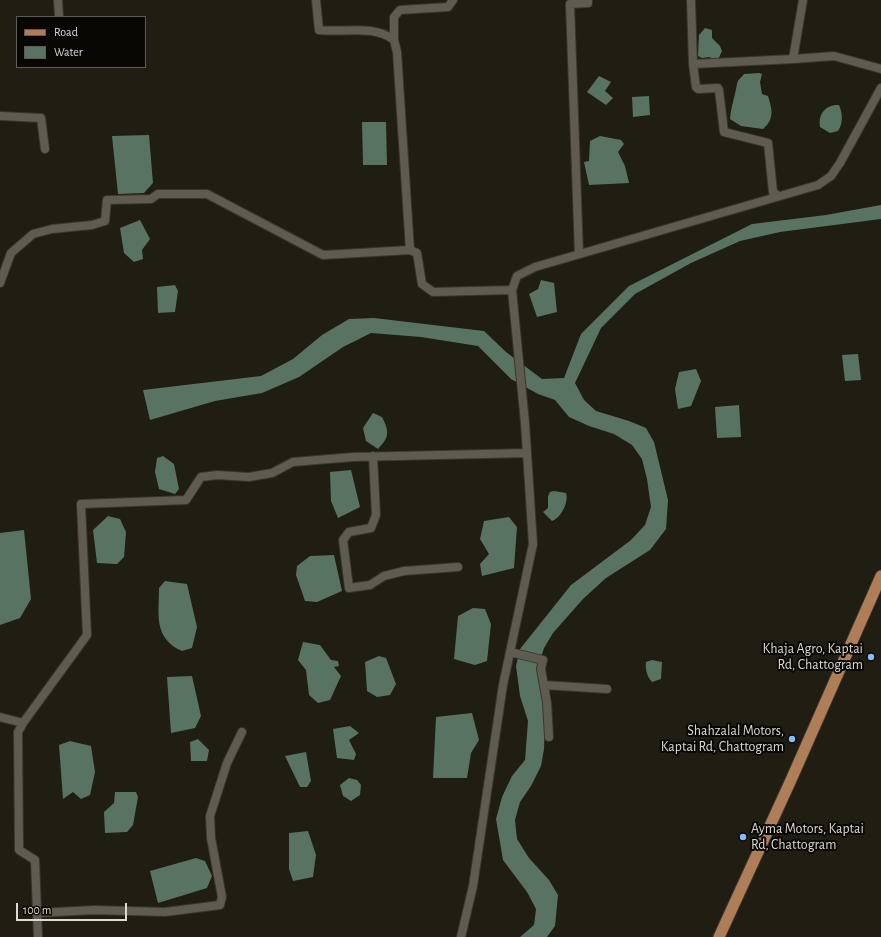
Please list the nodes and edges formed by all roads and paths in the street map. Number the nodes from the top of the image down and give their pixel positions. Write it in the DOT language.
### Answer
graph roads {
  1 [pos="58,0"];
  2 [pos="316,0"];
  3 [pos="453,0"];
  4 [pos="588,0"];
  5 [pos="691,0"];
  6 [pos="802,0"];
  7 [pos="59,16"];
  8 [pos="394,40"];
  9 [pos="793,59"];
  10 [pos="693,64"];
  11 [pos="881,69"];
  12 [pos="881,88"];
  13 [pos="0,116"];
  14 [pos="44,149"];
  15 [pos="777,195"];
  16 [pos="410,250"];
  17 [pos="578,254"];
  18 [pos="0,283"];
  19 [pos="512,290"];
  20 [pos="527,453"];
  21 [pos="374,456"];
  22 [pos="458,567"];
  23 [pos="881,576"];
  24 [pos="513,653"];
  25 [pos="544,685"];
  26 [pos="607,689"];
  27 [pos="0,717"];
  28 [pos="23,723"];
  29 [pos="242,732"];
  30 [pos="549,737"];
  31 [pos="37,913"];
  32 [pos="38,937"];
  33 [pos="461,937"];
  34 [pos="719,937"];
  1 -- 7 [label="street"];
  2 -- 8 [label="street"];
  3 -- 8 [label="street"];
  4 -- 17 [label="street"];
  5 -- 10 [label="street"];
  6 -- 9 [label="street"];
  8 -- 16 [label="street"];
  9 -- 10 [label="street"];
  9 -- 11 [label="street"];
  10 -- 15 [label="street"];
  12 -- 15 [label="street"];
  13 -- 14 [label="street"];
  15 -- 17 [label="street"];
  16 -- 18 [label="street"];
  16 -- 19 [label="street"];
  17 -- 19 [label="street"];
  19 -- 20 [label="street"];
  20 -- 21 [label="street"];
  20 -- 24 [label="street"];
  21 -- 22 [label="street"];
  21 -- 28 [label="street"];
  23 -- 34 [label="main road"];
  24 -- 25 [label="street"];
  24 -- 33 [label="street"];
  25 -- 26 [label="street"];
  25 -- 30 [label="street"];
  27 -- 28 [label="street"];
  28 -- 31 [label="street"];
  29 -- 31 [label="street"];
  31 -- 32 [label="street"];
}
